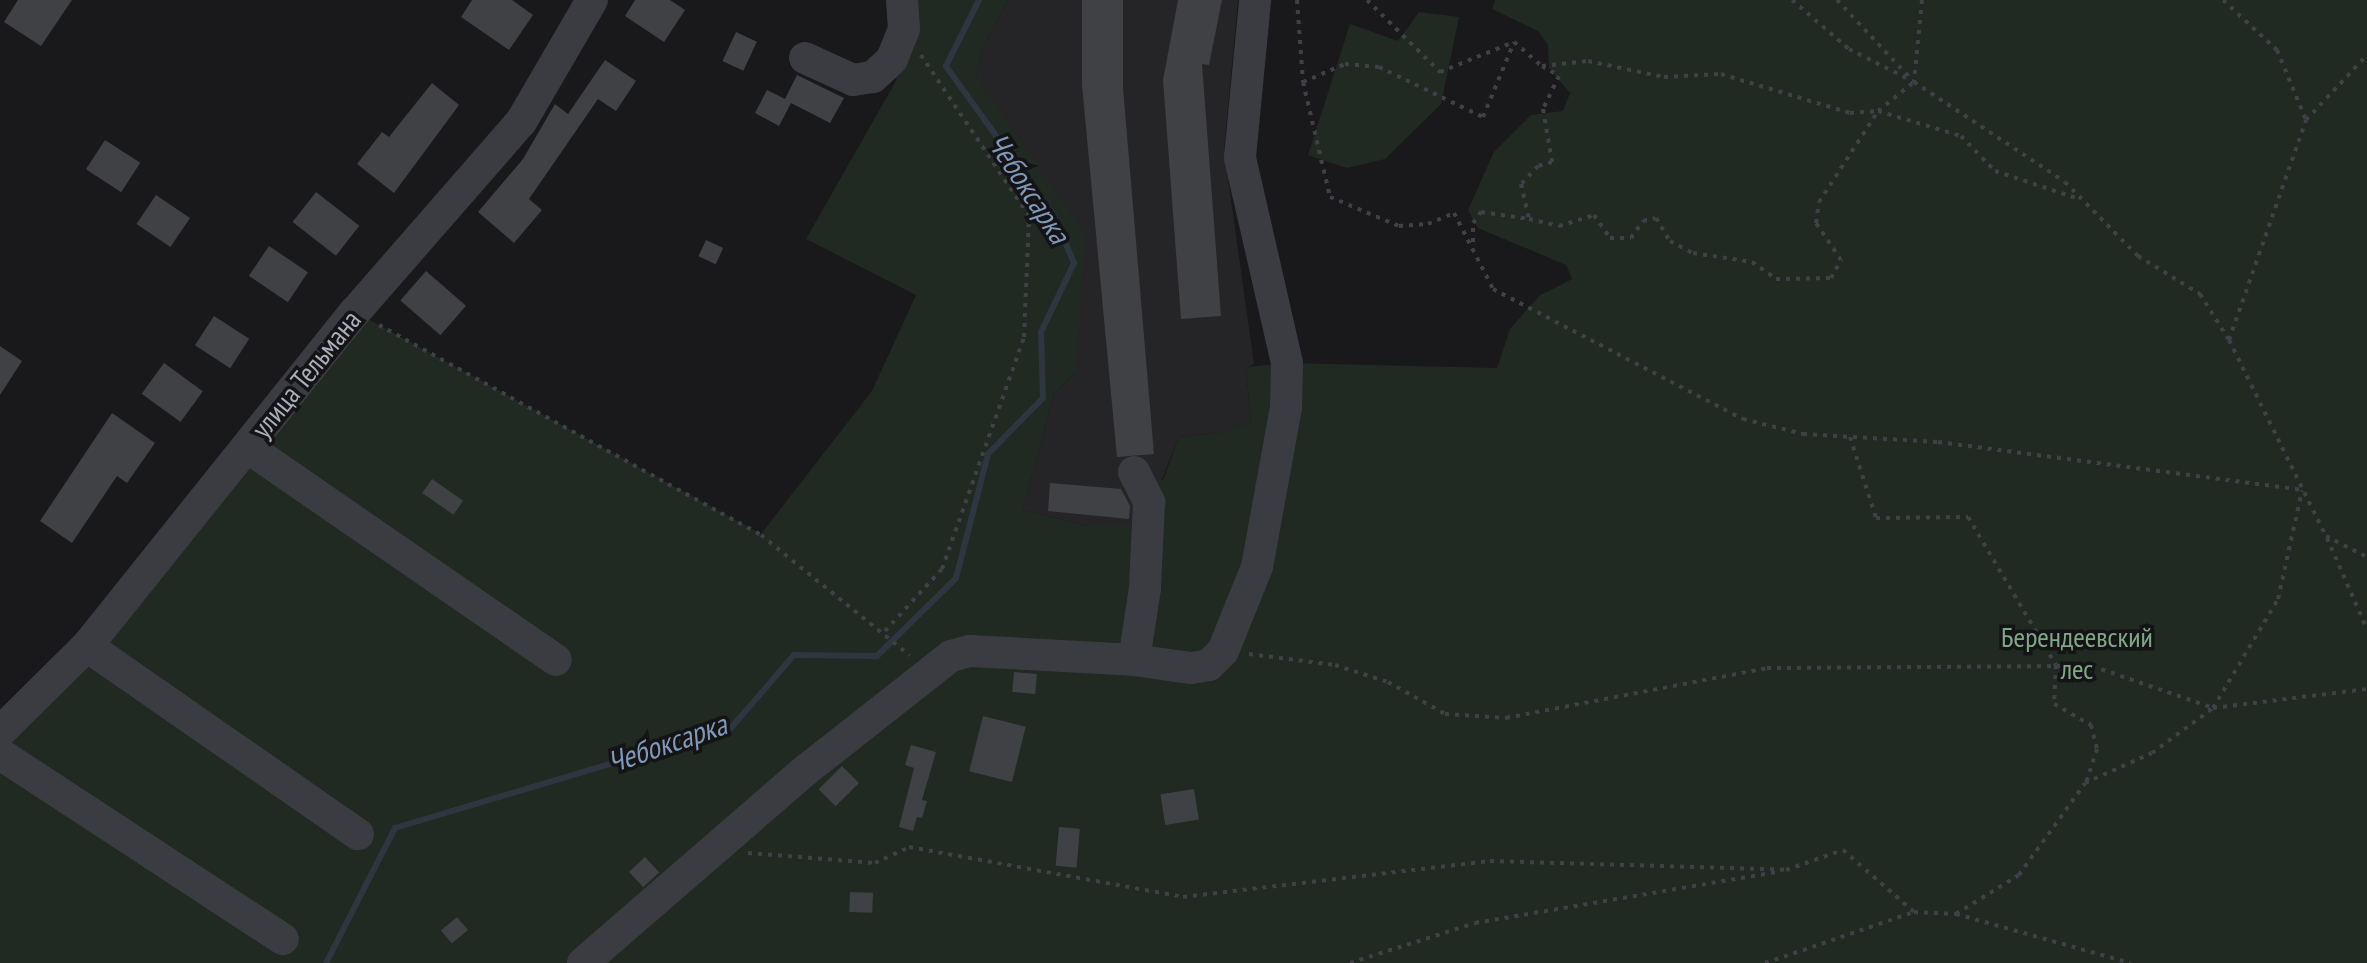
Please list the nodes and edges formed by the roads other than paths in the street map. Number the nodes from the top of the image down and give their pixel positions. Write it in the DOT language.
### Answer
graph roads {
  1 [pos="592,0"];
  2 [pos="1255,0"];
  3 [pos="903,14"];
  4 [pos="805,58"];
  5 [pos="247,447"];
  6 [pos="1134,472"];
  7 [pos="87,646"];
  8 [pos="556,660"];
  9 [pos="1134,660"];
  10 [pos="0,732"];
  11 [pos="0,754"];
  12 [pos="358,834"];
  13 [pos="283,939"];
  14 [pos="583,963"];
  1 -- 5 [label="street, улица Тельмана"];
  2 -- 9 [label="street"];
  3 -- 4 [label="street"];
  5 -- 7 [label="street, улица Тельмана"];
  5 -- 8 [label="street"];
  6 -- 9 [label="street"];
  7 -- 10 [label="street, улица Тельмана"];
  7 -- 12 [label="street"];
  9 -- 14 [label="street"];
  11 -- 13 [label="street"];
}
